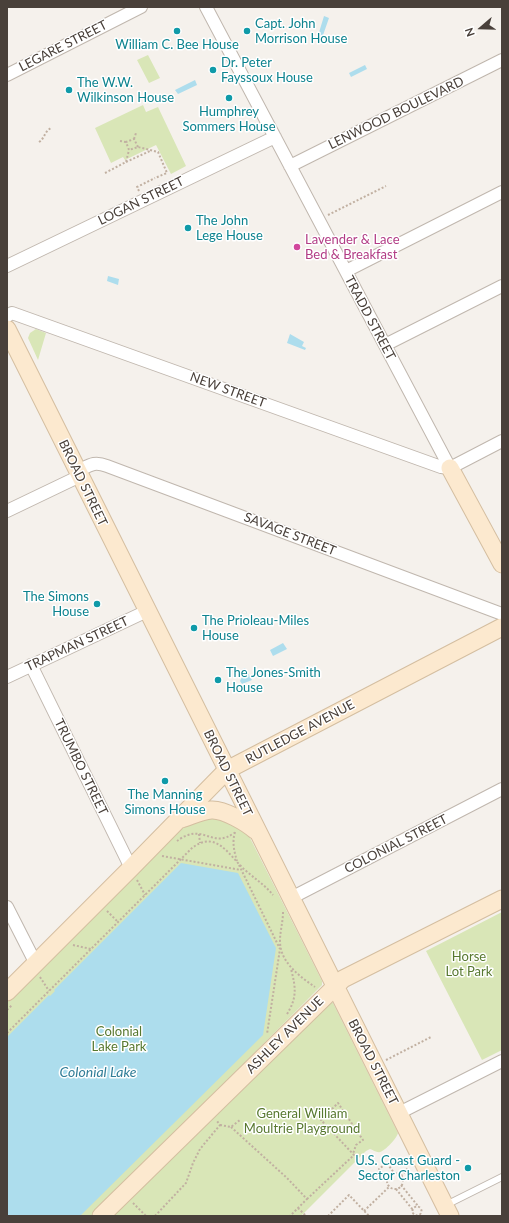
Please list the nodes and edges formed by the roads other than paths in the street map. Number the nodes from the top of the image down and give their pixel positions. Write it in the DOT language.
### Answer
graph roads {
  1 [pos="141,7"];
  2 [pos="206,7"];
  3 [pos="502,60"];
  4 [pos="7,75"];
  5 [pos="275,137"];
  6 [pos="290,166"];
  7 [pos="502,192"];
  8 [pos="7,266"];
  9 [pos="346,271"];
  10 [pos="502,286"];
  11 [pos="7,316"];
  12 [pos="7,329"];
  13 [pos="385,345"];
  14 [pos="502,441"];
  15 [pos="450,468"];
  16 [pos="79,474"];
  17 [pos="7,511"];
  18 [pos="502,564"];
  19 [pos="147,611"];
  20 [pos="502,614"];
  21 [pos="502,627"];
  22 [pos="31,665"];
  23 [pos="7,677"];
  24 [pos="227,770"];
  25 [pos="502,789"];
  26 [pos="179,819"];
  27 [pos="257,832"];
  28 [pos="132,877"];
  29 [pos="502,899"];
  30 [pos="283,902"];
  31 [pos="7,906"];
  32 [pos="36,964"];
  33 [pos="334,986"];
  34 [pos="12,996"];
  35 [pos="502,1062"];
  36 [pos="399,1113"];
  37 [pos="502,1178"];
  38 [pos="446,1213"];
  39 [pos="104,1215"];
  1 -- 4 [label="street, LEGARE STREET"];
  2 -- 5 [label="street, TRADD STREET"];
  3 -- 6 [label="street, LENWOOD BOULEVARD"];
  5 -- 6 [label="street, TRADD STREET"];
  5 -- 8 [label="street, LOGAN STREET"];
  6 -- 9 [label="street, TRADD STREET"];
  7 -- 9 [label="street"];
  9 -- 13 [label="street, TRADD STREET"];
  10 -- 13 [label="street"];
  11 -- 15 [label="street, NEW STREET"];
  12 -- 16 [label="street, BROAD STREET"];
  13 -- 15 [label="street, TRADD STREET"];
  14 -- 15 [label="street"];
  15 -- 18 [label="street, TRADD STREET"];
  16 -- 17 [label="street, SAVAGE STREET"];
  16 -- 19 [label="street, BROAD STREET"];
  16 -- 20 [label="street, SAVAGE STREET"];
  19 -- 22 [label="street, TRAPMAN STREET"];
  19 -- 24 [label="street, BROAD STREET"];
  21 -- 24 [label="street, RUTLEDGE AVENUE"];
  22 -- 23 [label="street, TRAPMAN STREET"];
  22 -- 28 [label="street, TRUMBO STREET"];
  24 -- 26 [label="street, RUTLEDGE AVENUE"];
  24 -- 27 [label="street, BROAD STREET"];
  25 -- 30 [label="street, COLONIAL STREET"];
  26 -- 27 [label="street"];
  26 -- 28 [label="street, RUTLEDGE AVENUE"];
  27 -- 30 [label="street, BROAD STREET"];
  28 -- 32 [label="street, RUTLEDGE AVENUE"];
  29 -- 33 [label="street, ASHLEY AVENUE"];
  30 -- 33 [label="street, BROAD STREET"];
  31 -- 32 [label="street"];
  32 -- 34 [label="street, RUTLEDGE AVENUE"];
  33 -- 36 [label="street, BROAD STREET"];
  33 -- 39 [label="street, ASHLEY AVENUE"];
  35 -- 36 [label="street"];
  36 -- 38 [label="street, BROAD STREET"];
  37 -- 38 [label="lane"];
}
